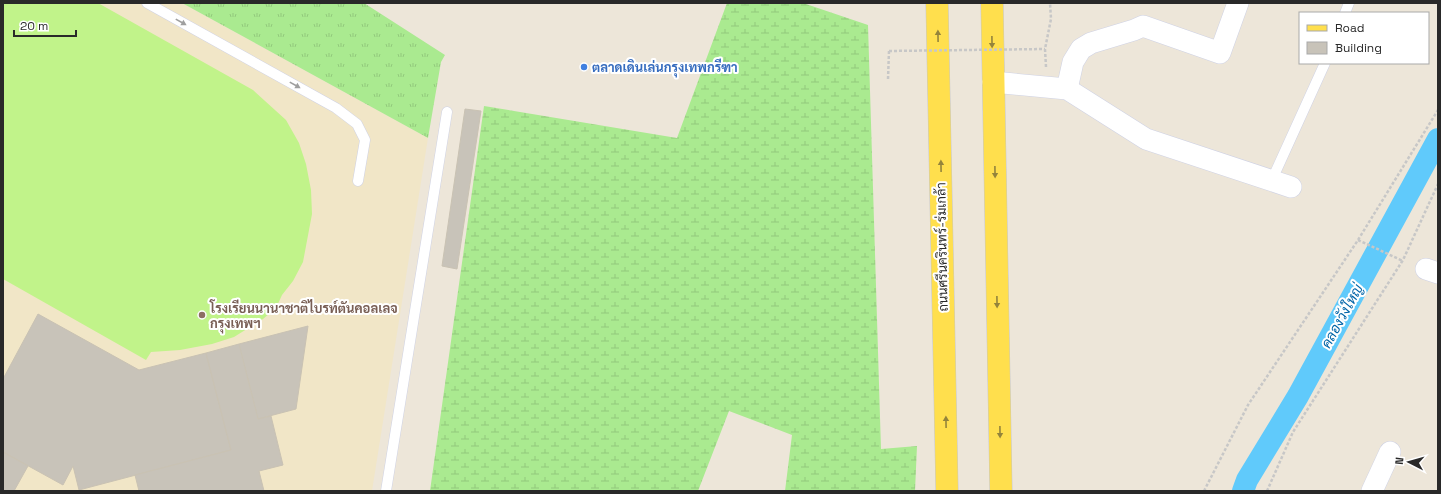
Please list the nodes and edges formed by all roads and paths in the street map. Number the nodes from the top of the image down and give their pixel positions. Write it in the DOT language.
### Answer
graph roads {
  1 [pos="147,3"];
  2 [pos="937,3"];
  3 [pos="992,3"];
  4 [pos="1050,3"];
  5 [pos="1238,3"];
  6 [pos="1045,49"];
  7 [pos="1325,64"];
  8 [pos="1046,69"];
  9 [pos="888,79"];
  10 [pos="993,82"];
  11 [pos="1067,89"];
  12 [pos="1438,110"];
  13 [pos="447,112"];
  14 [pos="358,181"];
  15 [pos="1438,184"];
  16 [pos="1281,185"];
  17 [pos="1358,240"];
  18 [pos="1403,260"];
  19 [pos="1424,268"];
  20 [pos="1390,452"];
  21 [pos="386,491"];
  22 [pos="947,491"];
  23 [pos="1001,491"];
  24 [pos="1204,491"];
  25 [pos="1267,491"];
  26 [pos="1372,491"];
  1 -- 14 [label="lane, one-way"];
  22 -- 2 [label="main road, ถนนศรีนครินทร์-ร่มเกล้า, one-way"];
  3 -- 10 [label="main road, one-way"];
  4 -- 6 [label="path"];
  5 -- 11 [label="street"];
  6 -- 8 [label="path"];
  6 -- 9 [label="path, bridge"];
  7 -- 16 [label="lane"];
  10 -- 11 [label="street"];
  10 -- 23 [label="main road, one-way"];
  11 -- 16 [label="street"];
  12 -- 17 [label="path"];
  13 -- 21 [label="lane"];
  15 -- 18 [label="path"];
  17 -- 18 [label="path"];
  17 -- 24 [label="path"];
  18 -- 19 [label="path"];
  18 -- 25 [label="path"];
  20 -- 26 [label="street"];
}
